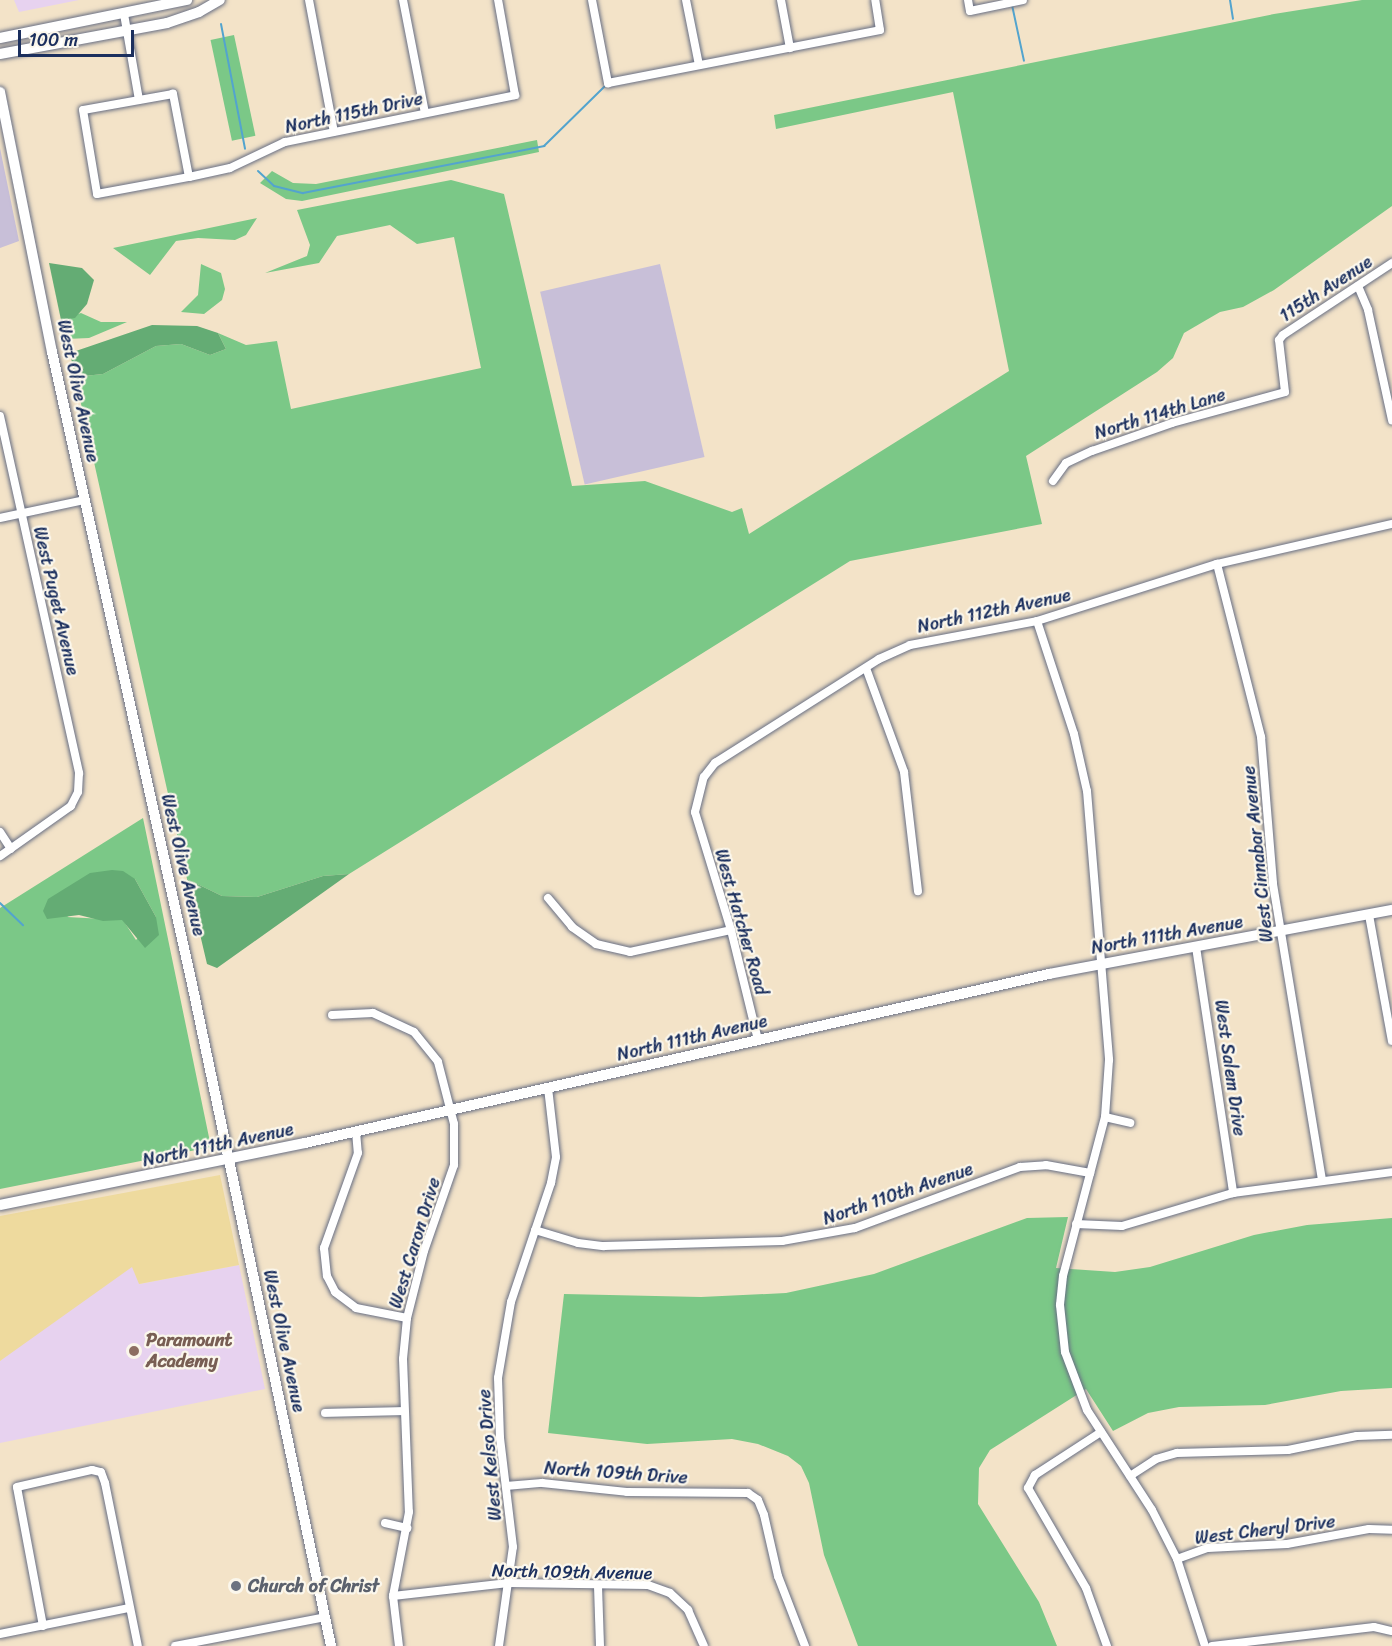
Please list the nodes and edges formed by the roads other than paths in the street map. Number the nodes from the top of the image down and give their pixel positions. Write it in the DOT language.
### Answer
graph roads {
  1 [pos="187,0"];
  2 [pos="220,0"];
  3 [pos="309,0"];
  4 [pos="403,0"];
  5 [pos="498,0"];
  6 [pos="592,0"];
  7 [pos="686,0"];
  8 [pos="781,0"];
  9 [pos="875,0"];
  10 [pos="968,0"];
  11 [pos="1023,0"];
  12 [pos="124,14"];
  13 [pos="127,30"];
  14 [pos="0,38"];
  15 [pos="790,48"];
  16 [pos="0,54"];
  17 [pos="699,65"];
  18 [pos="0,92"];
  19 [pos="139,100"];
  20 [pos="425,113"];
  21 [pos="334,132"];
  22 [pos="189,177"];
  23 [pos="1392,263"];
  24 [pos="1358,286"];
  25 [pos="1285,392"];
  26 [pos="0,416"];
  27 [pos="1392,420"];
  28 [pos="1,427"];
  29 [pos="1053,481"];
  30 [pos="85,500"];
  31 [pos="21,514"];
  32 [pos="0,518"];
  33 [pos="1392,524"];
  34 [pos="1217,564"];
  35 [pos="1036,621"];
  36 [pos="866,668"];
  37 [pos="695,812"];
  38 [pos="0,832"];
  39 [pos="12,849"];
  40 [pos="0,856"];
  41 [pos="918,891"];
  42 [pos="548,898"];
  43 [pos="1392,910"];
  44 [pos="1369,915"];
  45 [pos="731,930"];
  46 [pos="1280,931"];
  47 [pos="1196,947"];
  48 [pos="1101,964"];
  49 [pos="332,1015"];
  50 [pos="758,1040"];
  51 [pos="1392,1041"];
  52 [pos="548,1088"];
  53 [pos="452,1110"];
  54 [pos="1105,1117"];
  55 [pos="1130,1123"];
  56 [pos="356,1132"];
  57 [pos="230,1159"];
  58 [pos="1392,1172"];
  59 [pos="1090,1173"];
  60 [pos="1322,1179"];
  61 [pos="1233,1193"];
  62 [pos="0,1205"];
  63 [pos="1076,1224"];
  64 [pos="535,1230"];
  65 [pos="408,1318"];
  66 [pos="402,1411"];
  67 [pos="325,1413"];
  68 [pos="1101,1432"];
  69 [pos="1392,1434"];
  70 [pos="1130,1476"];
  71 [pos="506,1486"];
  72 [pos="385,1523"];
  73 [pos="407,1528"];
  74 [pos="1392,1530"];
  75 [pos="1178,1559"];
  76 [pos="508,1583"];
  77 [pos="598,1586"];
  78 [pos="393,1596"];
  79 [pos="129,1608"];
  80 [pos="325,1617"];
  81 [pos="43,1626"];
  82 [pos="1392,1631"];
  83 [pos="0,1634"];
  84 [pos="1306,1642"];
  85 [pos="138,1646"];
  86 [pos="175,1646"];
  87 [pos="331,1646"];
  88 [pos="399,1646"];
  89 [pos="499,1646"];
  90 [pos="600,1646"];
  91 [pos="704,1646"];
  92 [pos="806,1646"];
  93 [pos="1107,1646"];
  94 [pos="1205,1646"];
  95 [pos="1212,1646"];
  1 -- 12 [label="street"];
  2 -- 13 [label="street"];
  3 -- 21 [label="street"];
  4 -- 20 [label="street"];
  5 -- 20 [label="street, North 115th Drive"];
  6 -- 17 [label="street"];
  7 -- 17 [label="street"];
  8 -- 15 [label="street"];
  9 -- 15 [label="street"];
  10 -- 11 [label="street"];
  12 -- 13 [label="street"];
  12 -- 14 [label="street"];
  13 -- 16 [label="street"];
  13 -- 19 [label="street"];
  15 -- 17 [label="street"];
  18 -- 30 [label="street, West Olive Avenue"];
  19 -- 22 [label="street"];
  19 -- 22 [label="street, North 115th Drive"];
  20 -- 21 [label="street, North 115th Drive"];
  21 -- 22 [label="street, North 115th Drive"];
  23 -- 24 [label="street, 115th Avenue"];
  24 -- 25 [label="street, 115th Avenue"];
  24 -- 27 [label="street"];
  25 -- 29 [label="street, North 114th Lane"];
  26 -- 28 [label="street, West Puget Avenue"];
  28 -- 31 [label="street, West Puget Avenue"];
  30 -- 31 [label="street"];
  30 -- 57 [label="street, West Olive Avenue"];
  31 -- 32 [label="street"];
  31 -- 39 [label="street, West Puget Avenue"];
  33 -- 34 [label="street, North 112th Avenue"];
  34 -- 35 [label="street, North 112th Avenue"];
  34 -- 46 [label="street, West Cinnabar Avenue"];
  35 -- 36 [label="street, North 112th Avenue"];
  35 -- 48 [label="street"];
  36 -- 37 [label="street, North 112th Avenue"];
  36 -- 41 [label="street"];
  37 -- 45 [label="street, West Hatcher Road"];
  38 -- 39 [label="street"];
  39 -- 40 [label="street"];
  42 -- 45 [label="street"];
  43 -- 44 [label="street, North 111th Avenue"];
  44 -- 46 [label="street, North 111th Avenue"];
  44 -- 51 [label="street"];
  45 -- 50 [label="street, West Hatcher Road"];
  46 -- 47 [label="street, North 111th Avenue"];
  46 -- 60 [label="street, West Cinnabar Avenue"];
  47 -- 48 [label="street, North 111th Avenue"];
  47 -- 61 [label="street, West Salem Drive"];
  48 -- 50 [label="street, North 111th Avenue"];
  48 -- 54 [label="street"];
  49 -- 53 [label="street, West Caron Drive"];
  50 -- 52 [label="street, North 111th Avenue"];
  52 -- 53 [label="street, North 111th Avenue"];
  52 -- 64 [label="street, West Kelso Drive"];
  53 -- 56 [label="street, North 111th Avenue"];
  53 -- 65 [label="street, West Caron Drive"];
  54 -- 55 [label="street"];
  54 -- 59 [label="street"];
  56 -- 57 [label="street, North 111th Avenue"];
  56 -- 65 [label="street"];
  57 -- 62 [label="street, North 111th Avenue"];
  57 -- 80 [label="street, West Olive Avenue"];
  58 -- 60 [label="street"];
  59 -- 63 [label="street"];
  59 -- 64 [label="street, North 110th Avenue"];
  60 -- 61 [label="street"];
  61 -- 63 [label="street"];
  63 -- 68 [label="street"];
  64 -- 71 [label="street, West Kelso Drive"];
  65 -- 66 [label="street, West Caron Drive"];
  66 -- 67 [label="street"];
  66 -- 73 [label="street, West Caron Drive"];
  68 -- 70 [label="street"];
  68 -- 93 [label="street"];
  69 -- 70 [label="street"];
  70 -- 75 [label="street"];
  71 -- 76 [label="street, West Kelso Drive"];
  71 -- 92 [label="street, North 109th Drive"];
  72 -- 73 [label="street"];
  73 -- 78 [label="street, West Caron Drive"];
  74 -- 75 [label="street, West Cheryl Drive"];
  75 -- 94 [label="street"];
  76 -- 77 [label="street, North 109th Avenue"];
  76 -- 78 [label="street, North 109th Avenue"];
  76 -- 89 [label="street, West Kelso Drive"];
  77 -- 90 [label="street"];
  77 -- 91 [label="street, North 109th Avenue"];
  78 -- 88 [label="street, West Caron Drive"];
  79 -- 81 [label="street"];
  79 -- 81 [label="street"];
  79 -- 85 [label="street"];
  80 -- 86 [label="street"];
  80 -- 87 [label="street, West Olive Avenue"];
  81 -- 83 [label="street"];
  82 -- 84 [label="street"];
  84 -- 95 [label="street"];
}
